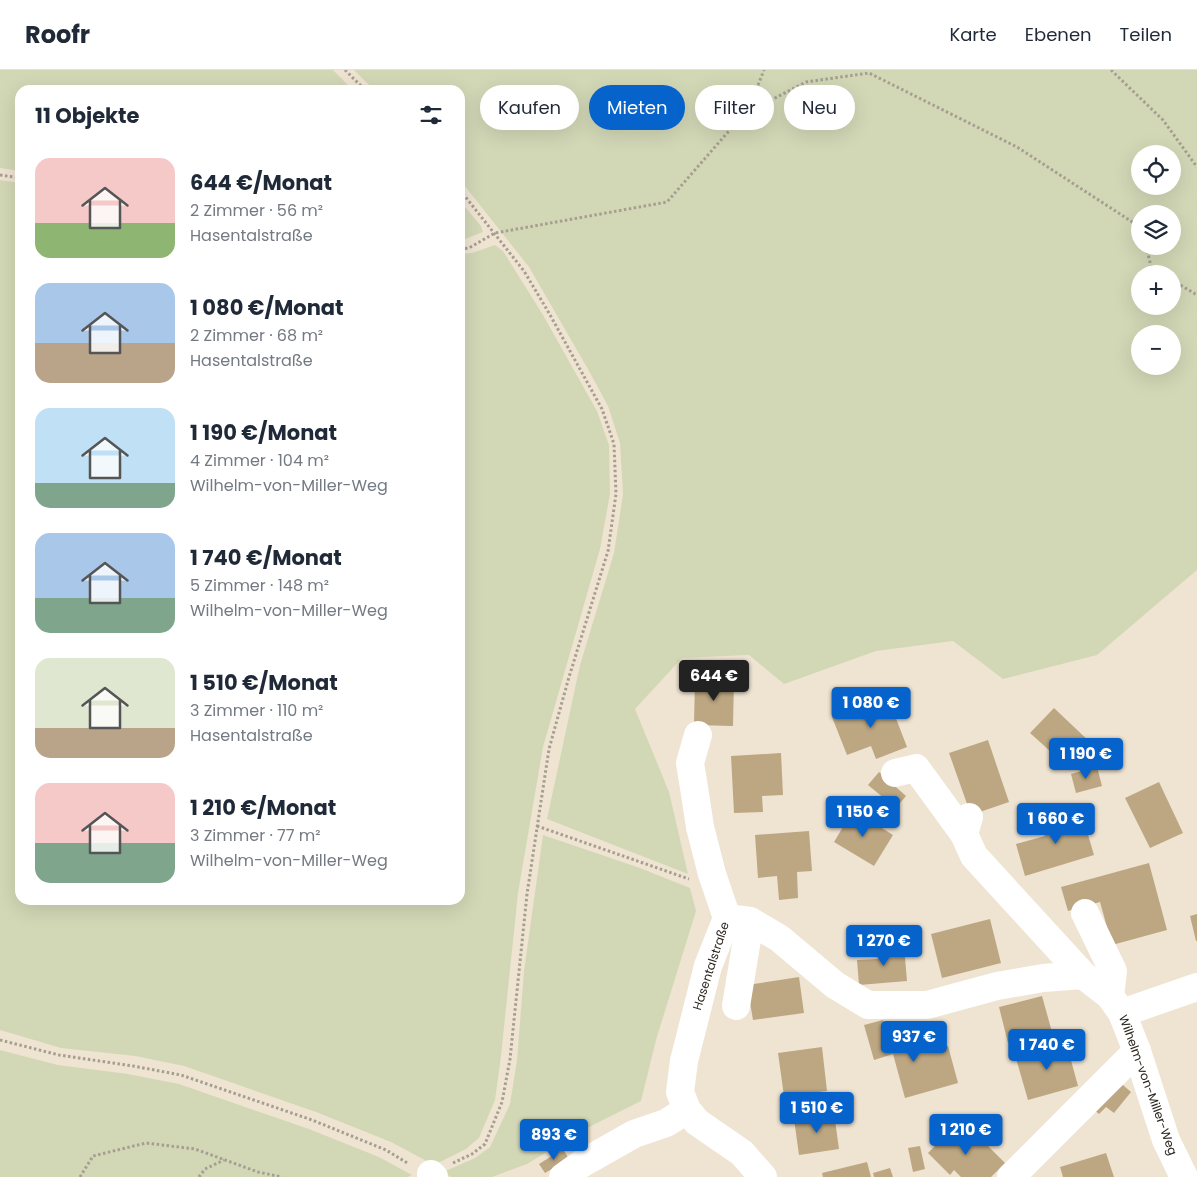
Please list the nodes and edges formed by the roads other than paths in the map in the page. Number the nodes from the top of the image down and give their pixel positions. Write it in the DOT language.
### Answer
graph roads {
  1 [pos="698,734"];
  2 [pos="895,773"];
  3 [pos="1085,913"];
  4 [pos="739,919"];
  5 [pos="1083,975"];
  6 [pos="1043,978"];
  7 [pos="1197,988"];
  8 [pos="1005,996"];
  9 [pos="1116,1004"];
  10 [pos="736,1006"];
  11 [pos="1137,1051"];
  12 [pos="687,1110"];
  13 [pos="563,1177"];
  14 [pos="763,1177"];
  15 [pos="1011,1177"];
  16 [pos="1184,1177"];
  1 -- 4 [label="street, Hasentalstraße"];
  2 -- 5 [label="street"];
  3 -- 9 [label="street"];
  4 -- 6 [label="street"];
  4 -- 10 [label="street"];
  4 -- 12 [label="street, Hasentalstraße"];
  5 -- 6 [label="street"];
  5 -- 9 [label="street"];
  6 -- 8 [label="street"];
  7 -- 9 [label="street"];
  9 -- 11 [label="street, Wilhelm-von-Miller-Weg"];
  11 -- 15 [label="street"];
  11 -- 16 [label="street, Wilhelm-von-Miller-Weg"];
  12 -- 13 [label="street"];
  12 -- 14 [label="street"];
}
